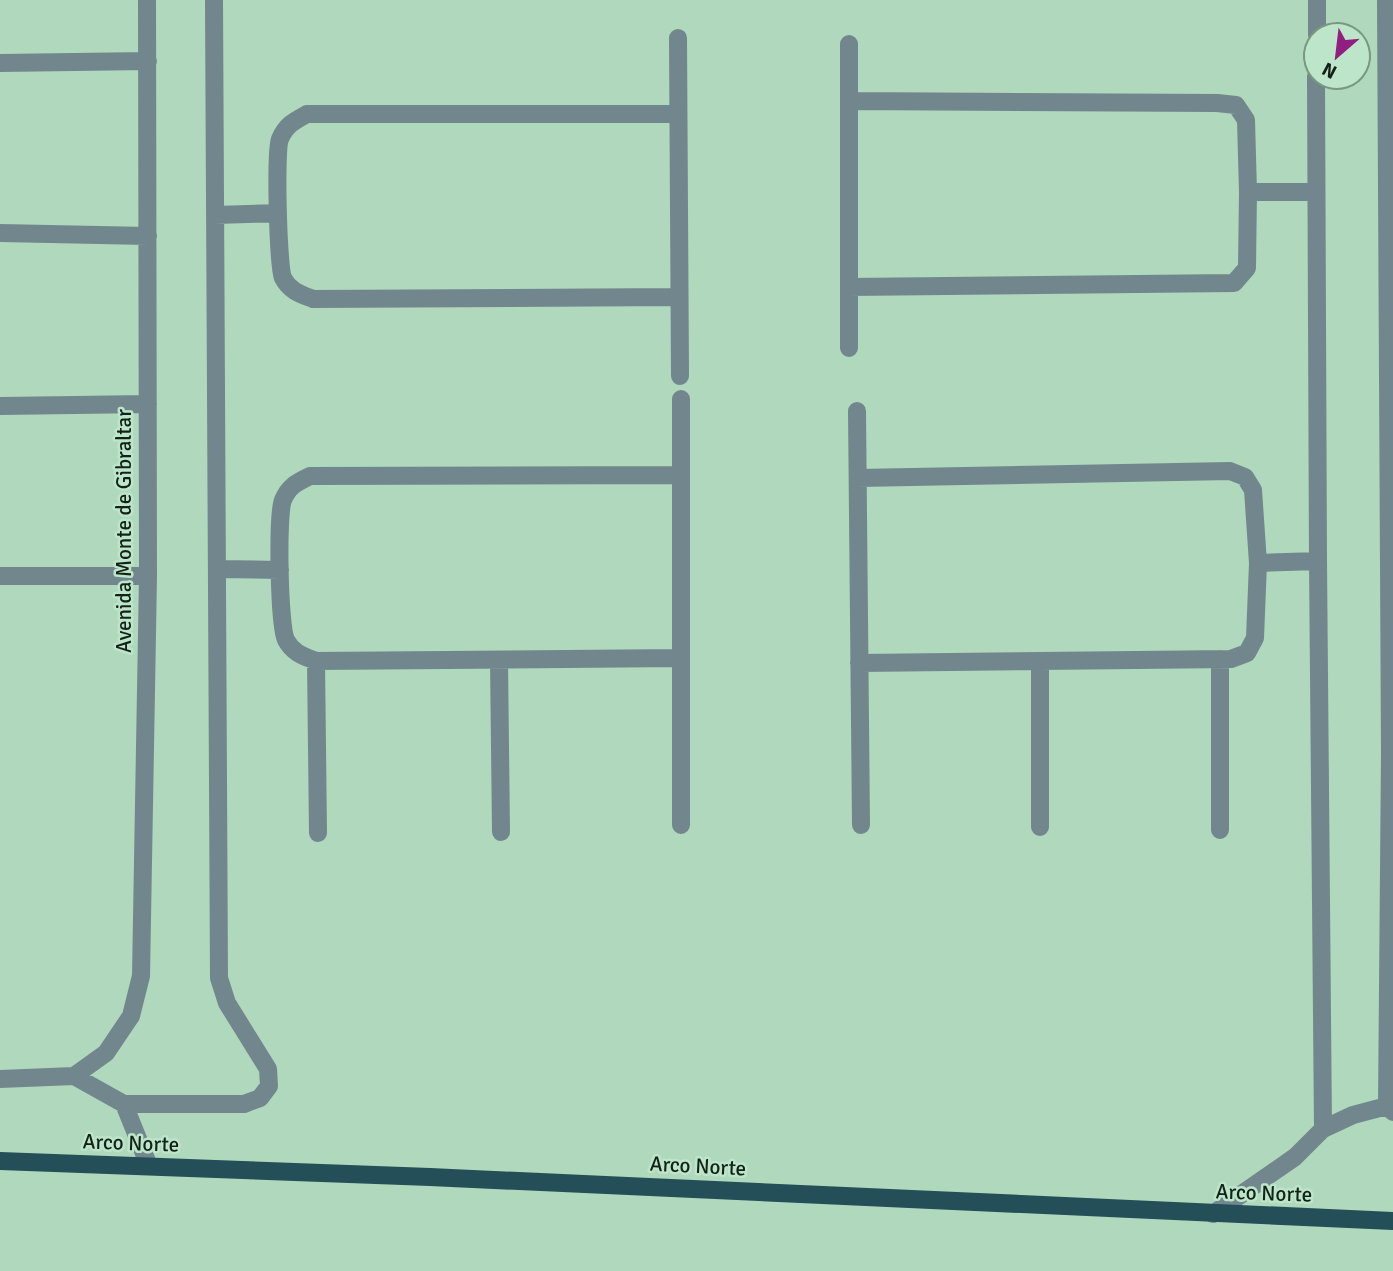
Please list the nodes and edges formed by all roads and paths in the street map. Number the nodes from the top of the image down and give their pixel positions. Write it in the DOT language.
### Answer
graph roads {
  1 [pos="148,0"];
  2 [pos="214,0"];
  3 [pos="1317,0"];
  4 [pos="1386,0"];
  5 [pos="1317,21"];
  6 [pos="678,38"];
  7 [pos="849,44"];
  8 [pos="148,61"];
  9 [pos="0,63"];
  10 [pos="1317,91"];
  11 [pos="849,102"];
  12 [pos="678,114"];
  13 [pos="1248,192"];
  14 [pos="1315,192"];
  15 [pos="278,213"];
  16 [pos="215,215"];
  17 [pos="0,233"];
  18 [pos="148,236"];
  19 [pos="849,287"];
  20 [pos="679,297"];
  21 [pos="849,348"];
  22 [pos="680,376"];
  23 [pos="681,399"];
  24 [pos="148,404"];
  25 [pos="1391,405"];
  26 [pos="0,406"];
  27 [pos="857,411"];
  28 [pos="681,475"];
  29 [pos="858,478"];
  30 [pos="1318,561"];
  31 [pos="1258,563"];
  32 [pos="217,569"];
  33 [pos="280,570"];
  34 [pos="1391,575"];
  35 [pos="0,576"];
  36 [pos="148,576"];
  37 [pos="681,658"];
  38 [pos="1220,659"];
  39 [pos="499,660"];
  40 [pos="316,661"];
  41 [pos="1040,661"];
  42 [pos="859,663"];
  43 [pos="1391,752"];
  44 [pos="681,825"];
  45 [pos="860,825"];
  46 [pos="1040,828"];
  47 [pos="1220,830"];
  48 [pos="502,832"];
  49 [pos="318,834"];
  50 [pos="74,1076"];
  51 [pos="0,1079"];
  52 [pos="124,1104"];
  53 [pos="1390,1109"];
  54 [pos="1323,1129"];
  55 [pos="0,1161"];
  56 [pos="149,1166"];
  57 [pos="1213,1213"];
  58 [pos="1393,1221"];
  1 -- 8 [label="street, Avenida Monte de Gibraltar"];
  2 -- 16 [label="street"];
  3 -- 5 [label="street"];
  4 -- 25 [label="street"];
  6 -- 12 [label="street"];
  7 -- 11 [label="street"];
  8 -- 9 [label="street"];
  8 -- 18 [label="street, Avenida Monte de Gibraltar"];
  10 -- 14 [label="street"];
  11 -- 13 [label="street"];
  11 -- 19 [label="street"];
  12 -- 15 [label="street"];
  12 -- 20 [label="street"];
  13 -- 14 [label="street"];
  13 -- 19 [label="street"];
  14 -- 30 [label="street"];
  15 -- 16 [label="street"];
  15 -- 20 [label="street"];
  16 -- 32 [label="street"];
  17 -- 18 [label="street"];
  18 -- 24 [label="street, Avenida Monte de Gibraltar"];
  19 -- 21 [label="street"];
  20 -- 22 [label="street"];
  23 -- 28 [label="street"];
  24 -- 26 [label="street"];
  24 -- 36 [label="street, Avenida Monte de Gibraltar"];
  25 -- 34 [label="street"];
  27 -- 29 [label="street"];
  28 -- 33 [label="street"];
  28 -- 37 [label="street"];
  29 -- 31 [label="street"];
  29 -- 42 [label="street"];
  30 -- 31 [label="street"];
  30 -- 54 [label="street"];
  31 -- 38 [label="street"];
  32 -- 33 [label="street"];
  32 -- 52 [label="street"];
  33 -- 40 [label="street"];
  34 -- 43 [label="street"];
  35 -- 36 [label="street"];
  36 -- 50 [label="street, Avenida Monte de Gibraltar"];
  37 -- 39 [label="street"];
  37 -- 44 [label="street"];
  38 -- 41 [label="street"];
  38 -- 47 [label="street"];
  39 -- 40 [label="street"];
  39 -- 48 [label="street"];
  40 -- 49 [label="street"];
  41 -- 42 [label="street"];
  41 -- 46 [label="street"];
  42 -- 45 [label="street"];
  43 -- 53 [label="street"];
  50 -- 51 [label="street"];
  50 -- 52 [label="street"];
  52 -- 56 [label="street"];
  53 -- 54 [label="street"];
  54 -- 57 [label="street"];
  55 -- 56 [label="main road, Arco Norte"];
  56 -- 57 [label="main road, Arco Norte"];
  57 -- 58 [label="main road, Arco Norte"];
}
